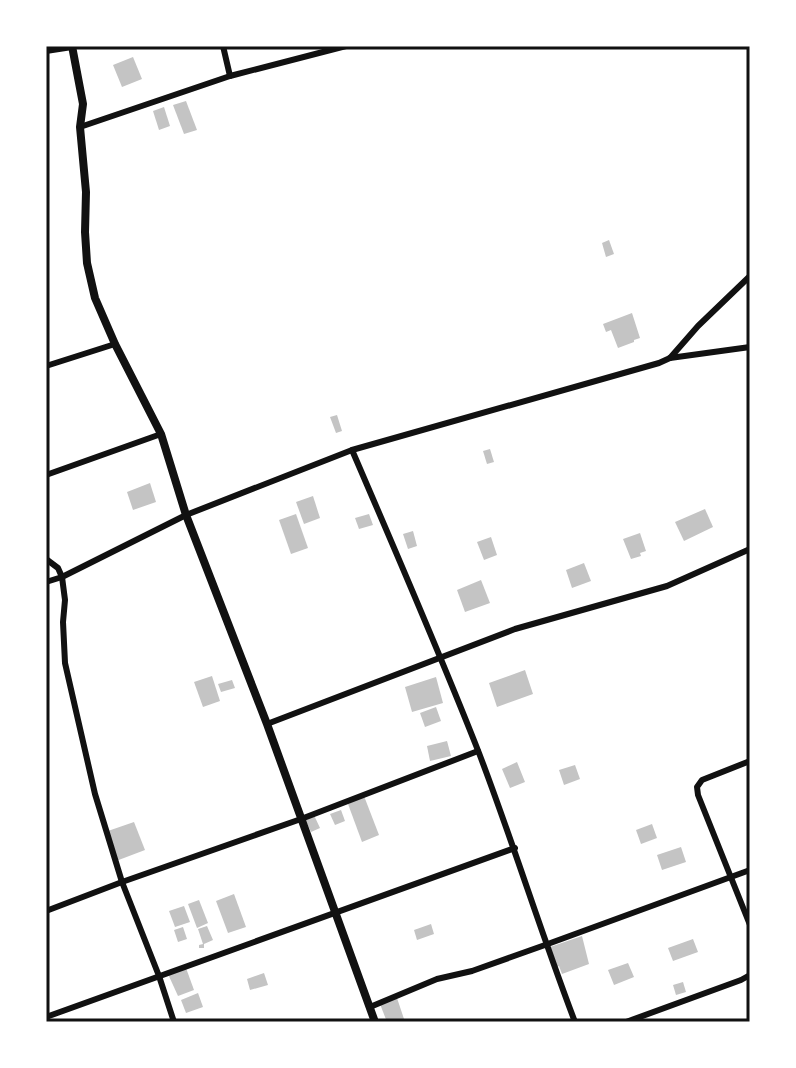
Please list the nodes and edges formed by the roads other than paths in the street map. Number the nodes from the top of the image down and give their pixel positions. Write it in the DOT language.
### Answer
graph roads {
  1 [pos="72,46"];
  2 [pos="223,46"];
  3 [pos="346,46"];
  4 [pos="46,51"];
  5 [pos="230,76"];
  6 [pos="80,127"];
  7 [pos="750,276"];
  8 [pos="115,344"];
  9 [pos="750,347"];
  10 [pos="670,358"];
  11 [pos="46,366"];
  12 [pos="161,434"];
  13 [pos="352,450"];
  14 [pos="46,475"];
  15 [pos="186,515"];
  16 [pos="750,549"];
  17 [pos="46,559"];
  18 [pos="62,577"];
  19 [pos="46,582"];
  20 [pos="440,658"];
  21 [pos="267,724"];
  22 [pos="478,751"];
  23 [pos="750,761"];
  24 [pos="301,819"];
  25 [pos="515,848"];
  26 [pos="750,870"];
  27 [pos="730,876"];
  28 [pos="122,882"];
  29 [pos="46,911"];
  30 [pos="335,912"];
  31 [pos="750,925"];
  32 [pos="545,945"];
  33 [pos="750,975"];
  34 [pos="159,976"];
  35 [pos="370,1007"];
  36 [pos="46,1017"];
  37 [pos="174,1022"];
  38 [pos="375,1022"];
  39 [pos="575,1022"];
  40 [pos="626,1022"];
  1 -- 4 [label="street"];
  1 -- 6 [label="street"];
  2 -- 5 [label="street"];
  3 -- 5 [label="street"];
  5 -- 6 [label="street"];
  6 -- 8 [label="street"];
  7 -- 10 [label="street"];
  8 -- 11 [label="street"];
  8 -- 12 [label="street"];
  9 -- 10 [label="street"];
  10 -- 13 [label="street"];
  12 -- 14 [label="street"];
  12 -- 15 [label="street"];
  13 -- 15 [label="street"];
  13 -- 20 [label="street"];
  15 -- 18 [label="street"];
  15 -- 21 [label="street"];
  16 -- 20 [label="street"];
  17 -- 18 [label="street"];
  18 -- 19 [label="street"];
  18 -- 28 [label="street"];
  20 -- 21 [label="street"];
  20 -- 22 [label="street"];
  21 -- 24 [label="street"];
  22 -- 24 [label="street"];
  22 -- 25 [label="street"];
  23 -- 27 [label="street"];
  24 -- 28 [label="street"];
  24 -- 30 [label="street"];
  25 -- 30 [label="street"];
  25 -- 32 [label="street"];
  26 -- 27 [label="street"];
  27 -- 31 [label="street"];
  27 -- 32 [label="street"];
  28 -- 29 [label="street"];
  28 -- 34 [label="street"];
  30 -- 34 [label="street"];
  30 -- 35 [label="street"];
  32 -- 35 [label="street"];
  32 -- 39 [label="street"];
  33 -- 40 [label="street"];
  34 -- 36 [label="street"];
  34 -- 37 [label="street"];
  35 -- 38 [label="street"];
}
